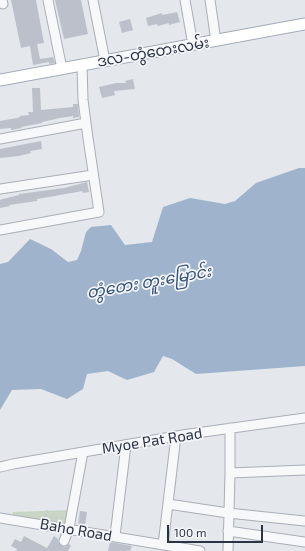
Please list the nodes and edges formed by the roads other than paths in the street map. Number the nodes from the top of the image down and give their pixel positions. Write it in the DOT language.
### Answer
graph roads {
  1 [pos="48,0"];
  2 [pos="93,0"];
  3 [pos="185,0"];
  4 [pos="210,0"];
  5 [pos="305,24"];
  6 [pos="216,41"];
  7 [pos="193,45"];
  8 [pos="105,61"];
  9 [pos="82,65"];
  10 [pos="62,69"];
  11 [pos="0,80"];
  12 [pos="86,123"];
  13 [pos="0,139"];
  14 [pos="93,175"];
  15 [pos="0,189"];
  16 [pos="0,230"];
  17 [pos="305,418"];
  18 [pos="230,428"];
  19 [pos="176,436"];
  20 [pos="126,445"];
  21 [pos="83,452"];
  22 [pos="0,467"];
  23 [pos="305,470"];
  24 [pos="230,473"];
  25 [pos="168,504"];
  26 [pos="228,513"];
  27 [pos="0,518"];
  28 [pos="305,521"];
  29 [pos="69,528"];
  30 [pos="228,531"];
  31 [pos="114,536"];
  32 [pos="64,541"];
  33 [pos="305,542"];
  34 [pos="163,545"];
  35 [pos="200,551"];
  36 [pos="228,551"];
  1 -- 10 [label="street"];
  2 -- 8 [label="street"];
  3 -- 7 [label="street"];
  4 -- 6 [label="street"];
  5 -- 6 [label="main road, ဒလ-တွံတေးလမ်း"];
  6 -- 7 [label="main road, ဒလ-တွံတေးလမ်း"];
  7 -- 8 [label="main road, ဒလ-တွံတေးလမ်း"];
  8 -- 9 [label="main road, ဒလ-တွံတေးလမ်း"];
  9 -- 10 [label="main road, ဒလ-တွံတေးလမ်း"];
  9 -- 12 [label="street"];
  10 -- 11 [label="main road, ဒလ-တွံတေးလမ်း"];
  12 -- 13 [label="street"];
  12 -- 14 [label="street"];
  14 -- 15 [label="street"];
  14 -- 16 [label="street"];
  17 -- 18 [label="street, Myoe Pat Road"];
  18 -- 19 [label="street, Myoe Pat Road"];
  18 -- 24 [label="street"];
  19 -- 20 [label="street, Myoe Pat Road"];
  19 -- 25 [label="street"];
  20 -- 21 [label="street, Myoe Pat Road"];
  20 -- 31 [label="street"];
  21 -- 22 [label="street, Myoe Pat Road"];
  21 -- 29 [label="street"];
  23 -- 24 [label="street"];
  24 -- 26 [label="street"];
  25 -- 26 [label="street"];
  25 -- 34 [label="street"];
  26 -- 28 [label="street"];
  26 -- 30 [label="street"];
  27 -- 29 [label="street, Baho Road"];
  29 -- 31 [label="street, Baho Road"];
  29 -- 32 [label="street"];
  30 -- 33 [label="street"];
  30 -- 36 [label="street"];
  31 -- 34 [label="street, Baho Road"];
  34 -- 35 [label="street, Baho Road"];
}
